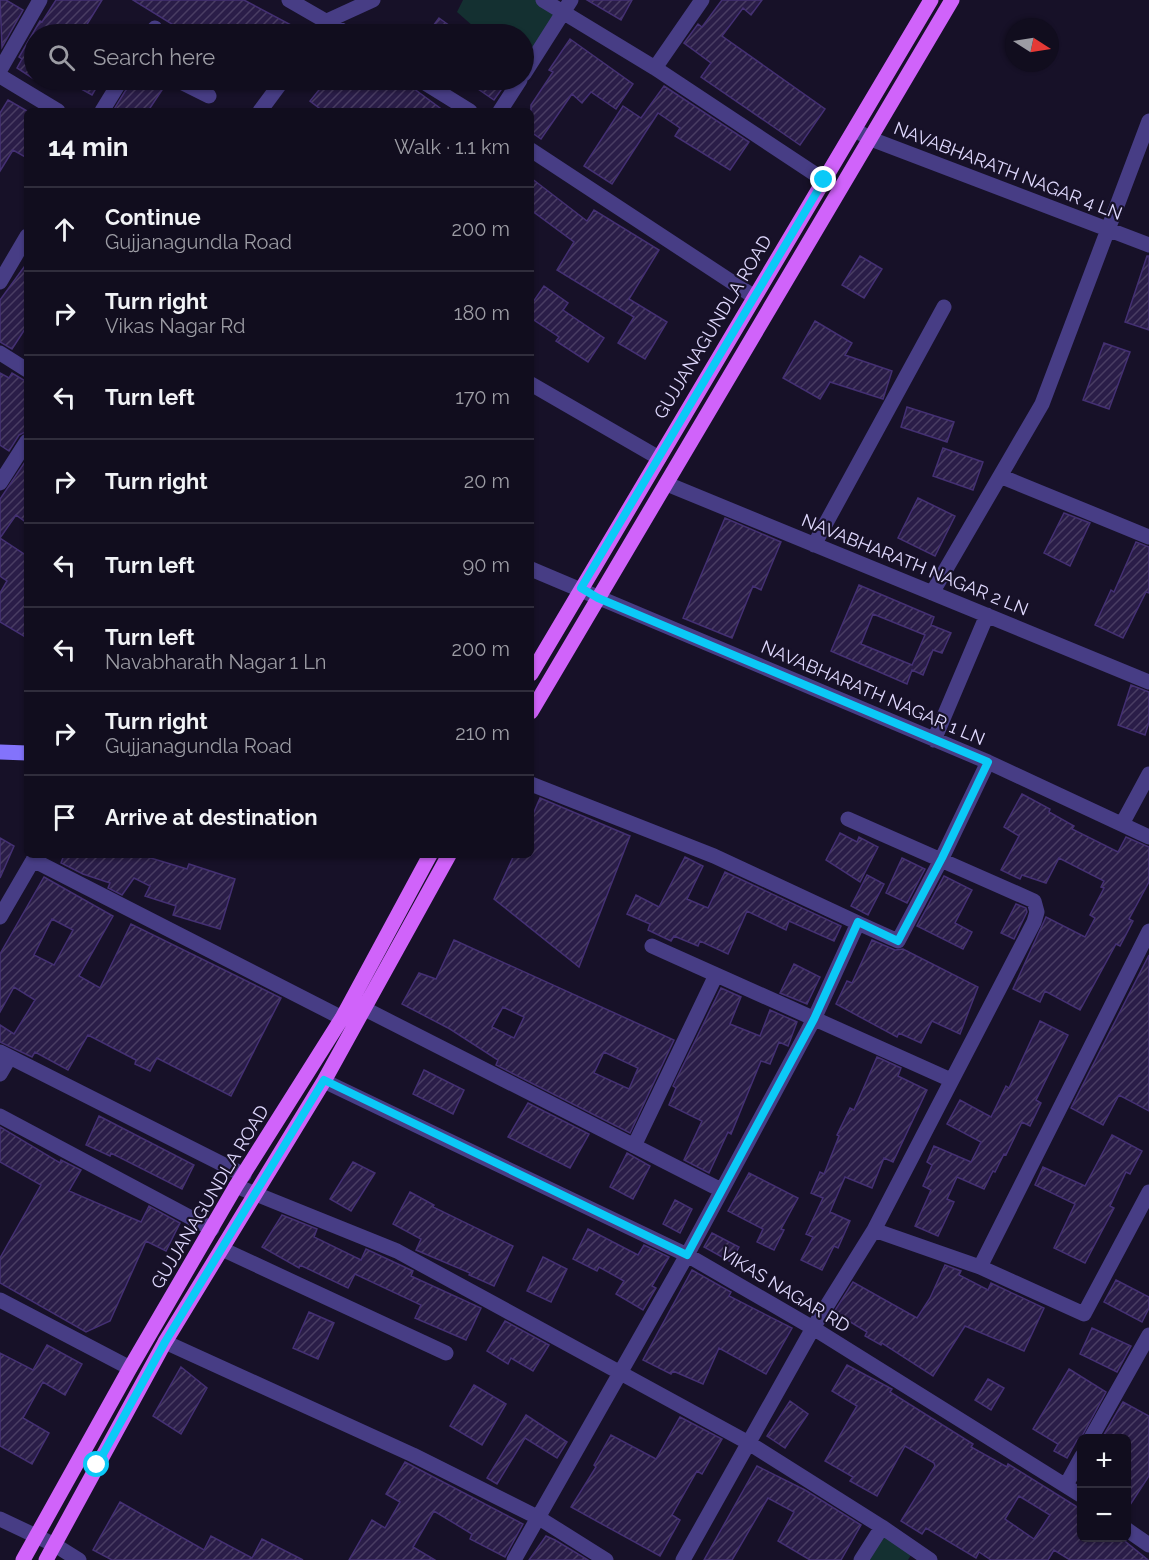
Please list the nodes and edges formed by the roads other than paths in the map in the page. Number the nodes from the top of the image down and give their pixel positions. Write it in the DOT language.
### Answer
graph roads {
  1 [pos="40,0"];
  2 [pos="289,0"];
  3 [pos="373,0"];
  4 [pos="543,0"];
  5 [pos="702,0"];
  6 [pos="931,0"];
  7 [pos="952,0"];
  8 [pos="567,6"];
  9 [pos="327,21"];
  10 [pos="26,24"];
  11 [pos="324,24"];
  12 [pos="332,24"];
  13 [pos="24,28"];
  14 [pos="534,58"];
  15 [pos="655,68"];
  16 [pos="0,70"];
  17 [pos="0,76"];
  18 [pos="115,90"];
  19 [pos="197,90"];
  20 [pos="276,90"];
  21 [pos="436,90"];
  22 [pos="514,90"];
  23 [pos="209,96"];
  24 [pos="53,108"];
  25 [pos="104,108"];
  26 [pos="262,108"];
  27 [pos="465,108"];
  28 [pos="502,108"];
  29 [pos="1149,122"];
  30 [pos="855,130"];
  31 [pos="871,139"];
  32 [pos="534,152"];
  33 [pos="824,180"];
  34 [pos="1107,229"];
  35 [pos="24,241"];
  36 [pos="1149,245"];
  37 [pos="0,282"];
  38 [pos="753,296"];
  39 [pos="944,307"];
  40 [pos="0,353"];
  41 [pos="24,368"];
  42 [pos="534,386"];
  43 [pos="24,446"];
  44 [pos="659,458"];
  45 [pos="1000,476"];
  46 [pos="0,483"];
  47 [pos="667,484"];
  48 [pos="1148,533"];
  49 [pos="814,545"];
  50 [pos="534,570"];
  51 [pos="581,588"];
  52 [pos="932,593"];
  53 [pos="598,598"];
  54 [pos="987,615"];
  55 [pos="534,669"];
  56 [pos="1149,682"];
  57 [pos="534,707"];
  58 [pos="934,740"];
  59 [pos="0,752"];
  60 [pos="24,753"];
  61 [pos="988,762"];
  62 [pos="1149,774"];
  63 [pos="534,785"];
  64 [pos="848,819"];
  65 [pos="1122,824"];
  66 [pos="1149,837"];
  67 [pos="33,858"];
  68 [pos="36,858"];
  69 [pos="428,858"];
  70 [pos="447,858"];
  71 [pos="942,858"];
  72 [pos="0,916"];
  73 [pos="858,922"];
  74 [pos="1149,931"];
  75 [pos="652,946"];
  76 [pos="716,975"];
  77 [pos="365,1009"];
  78 [pos="342,1018"];
  79 [pos="814,1019"];
  80 [pos="5,1055"];
  81 [pos="0,1074"];
  82 [pos="324,1080"];
  83 [pos="951,1080"];
  84 [pos="0,1116"];
  85 [pos="634,1146"];
  86 [pos="240,1181"];
  87 [pos="721,1190"];
  88 [pos="1149,1192"];
  89 [pos="255,1195"];
  90 [pos="212,1229"];
  91 [pos="874,1230"];
  92 [pos="222,1250"];
  93 [pos="687,1255"];
  94 [pos="980,1267"];
  95 [pos="0,1300"];
  96 [pos="813,1328"];
  97 [pos="1149,1335"];
  98 [pos="165,1342"];
  99 [pos="447,1353"];
  100 [pos="130,1368"];
  101 [pos="622,1372"];
  102 [pos="1093,1434"];
  103 [pos="747,1442"];
  104 [pos="1077,1465"];
  105 [pos="1066,1485"];
  106 [pos="1077,1493"];
  107 [pos="539,1518"];
  108 [pos="0,1519"];
  109 [pos="882,1527"];
  110 [pos="1131,1532"];
  111 [pos="37,1536"];
  112 [pos="55,1545"];
  113 [pos="1149,1545"];
  114 [pos="23,1560"];
  115 [pos="46,1560"];
  116 [pos="79,1560"];
  117 [pos="514,1560"];
  118 [pos="606,1560"];
  119 [pos="683,1560"];
  120 [pos="861,1560"];
  121 [pos="930,1560"];
  1 -- 10 [label="street"];
  2 -- 9 [label="street"];
  3 -- 9 [label="street"];
  4 -- 8 [label="street"];
  5 -- 15 [label="street"];
  6 -- 30 [label="main road, GUJJANAGUNDLA ROAD"];
  7 -- 31 [label="main road"];
  8 -- 14 [label="street"];
  8 -- 15 [label="street"];
  9 -- 11 [label="street"];
  9 -- 12 [label="street"];
  13 -- 16 [label="street"];
  15 -- 33 [label="street"];
  17 -- 24 [label="street"];
  18 -- 25 [label="street"];
  19 -- 23 [label="street"];
  20 -- 26 [label="street"];
  21 -- 27 [label="street"];
  22 -- 28 [label="street"];
  29 -- 34 [label="street"];
  30 -- 31 [label="street, NAVABHARATH NAGAR 4 LN"];
  30 -- 33 [label="main road, GUJJANAGUNDLA ROAD"];
  31 -- 34 [label="street, NAVABHARATH NAGAR 4 LN"];
  31 -- 47 [label="main road"];
  32 -- 38 [label="street"];
  33 -- 38 [label="main road, GUJJANAGUNDLA ROAD"];
  34 -- 36 [label="street, NAVABHARATH NAGAR 4 LN"];
  34 -- 45 [label="street"];
  35 -- 37 [label="street"];
  38 -- 44 [label="main road, GUJJANAGUNDLA ROAD"];
  39 -- 49 [label="street"];
  40 -- 41 [label="street"];
  42 -- 44 [label="street"];
  43 -- 46 [label="street"];
  44 -- 51 [label="main road, GUJJANAGUNDLA ROAD"];
  45 -- 48 [label="street"];
  45 -- 52 [label="street"];
  47 -- 49 [label="street, NAVABHARATH NAGAR 2 LN"];
  47 -- 53 [label="main road"];
  49 -- 52 [label="street, NAVABHARATH NAGAR 2 LN"];
  50 -- 51 [label="street, NAVABHARATH NAGAR 1 LN"];
  51 -- 53 [label="street, NAVABHARATH NAGAR 1 LN"];
  51 -- 55 [label="main road, GUJJANAGUNDLA ROAD"];
  52 -- 54 [label="street, NAVABHARATH NAGAR 2 LN"];
  53 -- 57 [label="main road"];
  53 -- 58 [label="street, NAVABHARATH NAGAR 1 LN"];
  54 -- 56 [label="street, NAVABHARATH NAGAR 2 LN"];
  54 -- 58 [label="street"];
  58 -- 61 [label="street, NAVABHARATH NAGAR 1 LN"];
  59 -- 60 [label="street"];
  61 -- 65 [label="street, NAVABHARATH NAGAR 1 LN"];
  61 -- 71 [label="street"];
  62 -- 65 [label="street"];
  63 -- 73 [label="street"];
  64 -- 71 [label="street"];
  65 -- 66 [label="street, NAVABHARATH NAGAR 1 LN"];
  67 -- 72 [label="street"];
  68 -- 78 [label="street"];
  69 -- 78 [label="main road, GUJJANAGUNDLA ROAD"];
  70 -- 77 [label="main road, GUJJANAGUNDLA ROAD"];
  71 -- 73 [label="street"];
  71 -- 83 [label="street"];
  73 -- 79 [label="street"];
  74 -- 94 [label="street"];
  75 -- 76 [label="street"];
  76 -- 79 [label="street"];
  76 -- 85 [label="street"];
  77 -- 82 [label="main road, GUJJANAGUNDLA ROAD"];
  77 -- 85 [label="street"];
  78 -- 86 [label="main road, GUJJANAGUNDLA ROAD"];
  79 -- 83 [label="street"];
  79 -- 87 [label="street"];
  80 -- 81 [label="street"];
  80 -- 86 [label="street"];
  82 -- 89 [label="main road, GUJJANAGUNDLA ROAD"];
  82 -- 93 [label="street, VIKAS NAGAR RD"];
  83 -- 91 [label="street"];
  84 -- 90 [label="street"];
  85 -- 87 [label="street"];
  86 -- 89 [label="street"];
  86 -- 90 [label="main road, GUJJANAGUNDLA ROAD"];
  87 -- 93 [label="street"];
  88 -- 94 [label="street"];
  89 -- 92 [label="main road, GUJJANAGUNDLA ROAD"];
  89 -- 101 [label="street"];
  90 -- 100 [label="main road, GUJJANAGUNDLA ROAD"];
  91 -- 94 [label="street"];
  91 -- 96 [label="street"];
  92 -- 98 [label="main road, GUJJANAGUNDLA ROAD"];
  92 -- 99 [label="street"];
  93 -- 96 [label="street, VIKAS NAGAR RD"];
  93 -- 101 [label="street"];
  95 -- 100 [label="street"];
  96 -- 103 [label="street"];
  96 -- 105 [label="street, VIKAS NAGAR RD"];
  97 -- 102 [label="street"];
  98 -- 107 [label="street"];
  98 -- 112 [label="main road, GUJJANAGUNDLA ROAD"];
  100 -- 111 [label="main road, GUJJANAGUNDLA ROAD"];
  101 -- 103 [label="street"];
  101 -- 107 [label="street"];
  103 -- 109 [label="street"];
  103 -- 119 [label="street"];
  104 -- 105 [label="street"];
  105 -- 106 [label="street, VIKAS NAGAR RD"];
  107 -- 117 [label="street"];
  107 -- 118 [label="street"];
  108 -- 111 [label="street"];
  109 -- 120 [label="street"];
  109 -- 121 [label="street"];
  110 -- 113 [label="street"];
  111 -- 112 [label="street"];
  111 -- 114 [label="main road, GUJJANAGUNDLA ROAD"];
  112 -- 115 [label="main road, GUJJANAGUNDLA ROAD"];
  112 -- 116 [label="street"];
}
